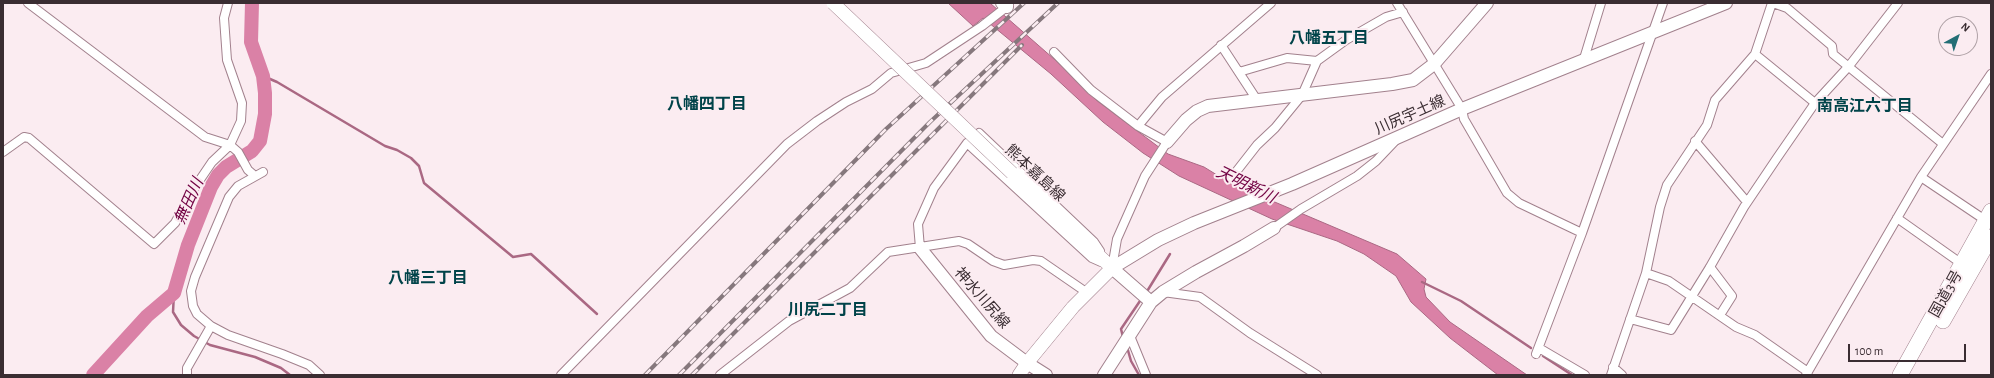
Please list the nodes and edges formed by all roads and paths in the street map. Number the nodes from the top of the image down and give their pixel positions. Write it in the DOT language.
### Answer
graph roads {
  1 [pos="28,3"];
  2 [pos="228,3"];
  3 [pos="833,3"];
  4 [pos="1271,3"];
  5 [pos="1397,3"];
  6 [pos="1487,3"];
  7 [pos="1601,3"];
  8 [pos="1663,3"];
  9 [pos="1726,3"];
  10 [pos="1773,3"];
  11 [pos="1898,3"];
  12 [pos="1006,5"];
  13 [pos="1403,12"];
  14 [pos="1652,34"];
  15 [pos="1221,45"];
  16 [pos="1054,52"];
  17 [pos="1755,54"];
  18 [pos="1317,61"];
  19 [pos="1583,62"];
  20 [pos="1434,64"];
  21 [pos="1849,66"];
  22 [pos="1239,72"];
  23 [pos="1991,74"];
  24 [pos="1302,95"];
  25 [pos="1257,100"];
  26 [pos="1815,103"];
  27 [pos="1462,109"];
  28 [pos="1138,126"];
  29 [pos="1399,138"];
  30 [pos="1695,141"];
  31 [pos="1167,142"];
  32 [pos="967,143"];
  33 [pos="1943,144"];
  34 [pos="233,147"];
  35 [pos="3,152"];
  36 [pos="1232,177"];
  37 [pos="1921,177"];
  38 [pos="1747,202"];
  39 [pos="1897,218"];
  40 [pos="1989,219"];
  41 [pos="1274,228"];
  42 [pos="1582,233"];
  43 [pos="1991,237"];
  44 [pos="920,248"];
  45 [pos="1962,264"];
  46 [pos="1112,268"];
  47 [pos="1710,268"];
  48 [pos="1646,273"];
  49 [pos="1086,292"];
  50 [pos="1163,292"];
  51 [pos="1690,297"];
  52 [pos="1151,302"];
  53 [pos="1720,315"];
  54 [pos="1630,319"];
  55 [pos="211,326"];
  56 [pos="1130,336"];
  57 [pos="1027,363"];
  58 [pos="1612,371"];
  59 [pos="1807,373"];
  60 [pos="187,375"];
  61 [pos="320,375"];
  62 [pos="561,375"];
  63 [pos="720,375"];
  64 [pos="1019,375"];
  65 [pos="1046,375"];
  66 [pos="1104,375"];
  67 [pos="1146,375"];
  68 [pos="1317,375"];
  69 [pos="1585,375"];
  70 [pos="1622,375"];
  71 [pos="1900,375"];
  72 [pos="1912,375"];
  1 -- 34 [label="street"];
  2 -- 34 [label="street"];
  3 -- 46 [label="main road, 熊本嘉島線, bridge"];
  4 -- 15 [label="street"];
  5 -- 13 [label="street"];
  6 -- 20 [label="main road"];
  7 -- 19 [label="street"];
  8 -- 14 [label="street"];
  9 -- 14 [label="main road, 川尻宇土線"];
  10 -- 17 [label="street"];
  10 -- 21 [label="street"];
  11 -- 21 [label="street"];
  12 -- 62 [label="street"];
  13 -- 18 [label="street"];
  13 -- 20 [label="street"];
  14 -- 19 [label="main road, 川尻宇土線"];
  14 -- 42 [label="street"];
  15 -- 22 [label="street"];
  15 -- 28 [label="street"];
  16 -- 28 [label="street"];
  17 -- 26 [label="street"];
  17 -- 30 [label="street"];
  18 -- 22 [label="street"];
  18 -- 24 [label="street"];
  19 -- 27 [label="main road, 川尻宇土線"];
  20 -- 24 [label="main road"];
  20 -- 27 [label="street"];
  21 -- 26 [label="street"];
  21 -- 33 [label="street"];
  22 -- 25 [label="street"];
  23 -- 33 [label="street"];
  24 -- 25 [label="main road"];
  24 -- 36 [label="street"];
  25 -- 31 [label="main road"];
  26 -- 38 [label="street"];
  27 -- 29 [label="main road, 川尻宇土線"];
  27 -- 42 [label="street"];
  28 -- 31 [label="street"];
  29 -- 41 [label="street"];
  29 -- 46 [label="main road, 川尻宇土線"];
  30 -- 38 [label="street"];
  30 -- 48 [label="street"];
  31 -- 46 [label="street"];
  32 -- 44 [label="street"];
  32 -- 46 [label="street"];
  32 -- 46 [label="street"];
  33 -- 37 [label="street"];
  34 -- 35 [label="street"];
  34 -- 55 [label="street"];
  37 -- 39 [label="street"];
  37 -- 40 [label="street"];
  38 -- 47 [label="street"];
  39 -- 45 [label="street"];
  39 -- 59 [label="street"];
  40 -- 45 [label="highway, 国道3号"];
  41 -- 50 [label="main road"];
  42 -- 69 [label="street"];
  43 -- 72 [label="highway, 国道3号"];
  44 -- 49 [label="street"];
  44 -- 57 [label="main road, 神水川尻線"];
  44 -- 63 [label="street"];
  45 -- 71 [label="highway, 国道3号"];
  46 -- 49 [label="main road"];
  46 -- 52 [label="main road"];
  47 -- 51 [label="street"];
  47 -- 53 [label="street"];
  48 -- 51 [label="street"];
  48 -- 54 [label="street"];
  49 -- 57 [label="main road"];
  50 -- 52 [label="main road"];
  50 -- 68 [label="street"];
  51 -- 53 [label="street"];
  51 -- 54 [label="street"];
  52 -- 56 [label="main road"];
  53 -- 59 [label="street"];
  54 -- 58 [label="street"];
  55 -- 60 [label="street"];
  55 -- 61 [label="street"];
  56 -- 66 [label="main road"];
  56 -- 67 [label="street"];
  57 -- 64 [label="main road"];
  57 -- 65 [label="main road, 神水川尻線"];
  58 -- 70 [label="street"];
}
